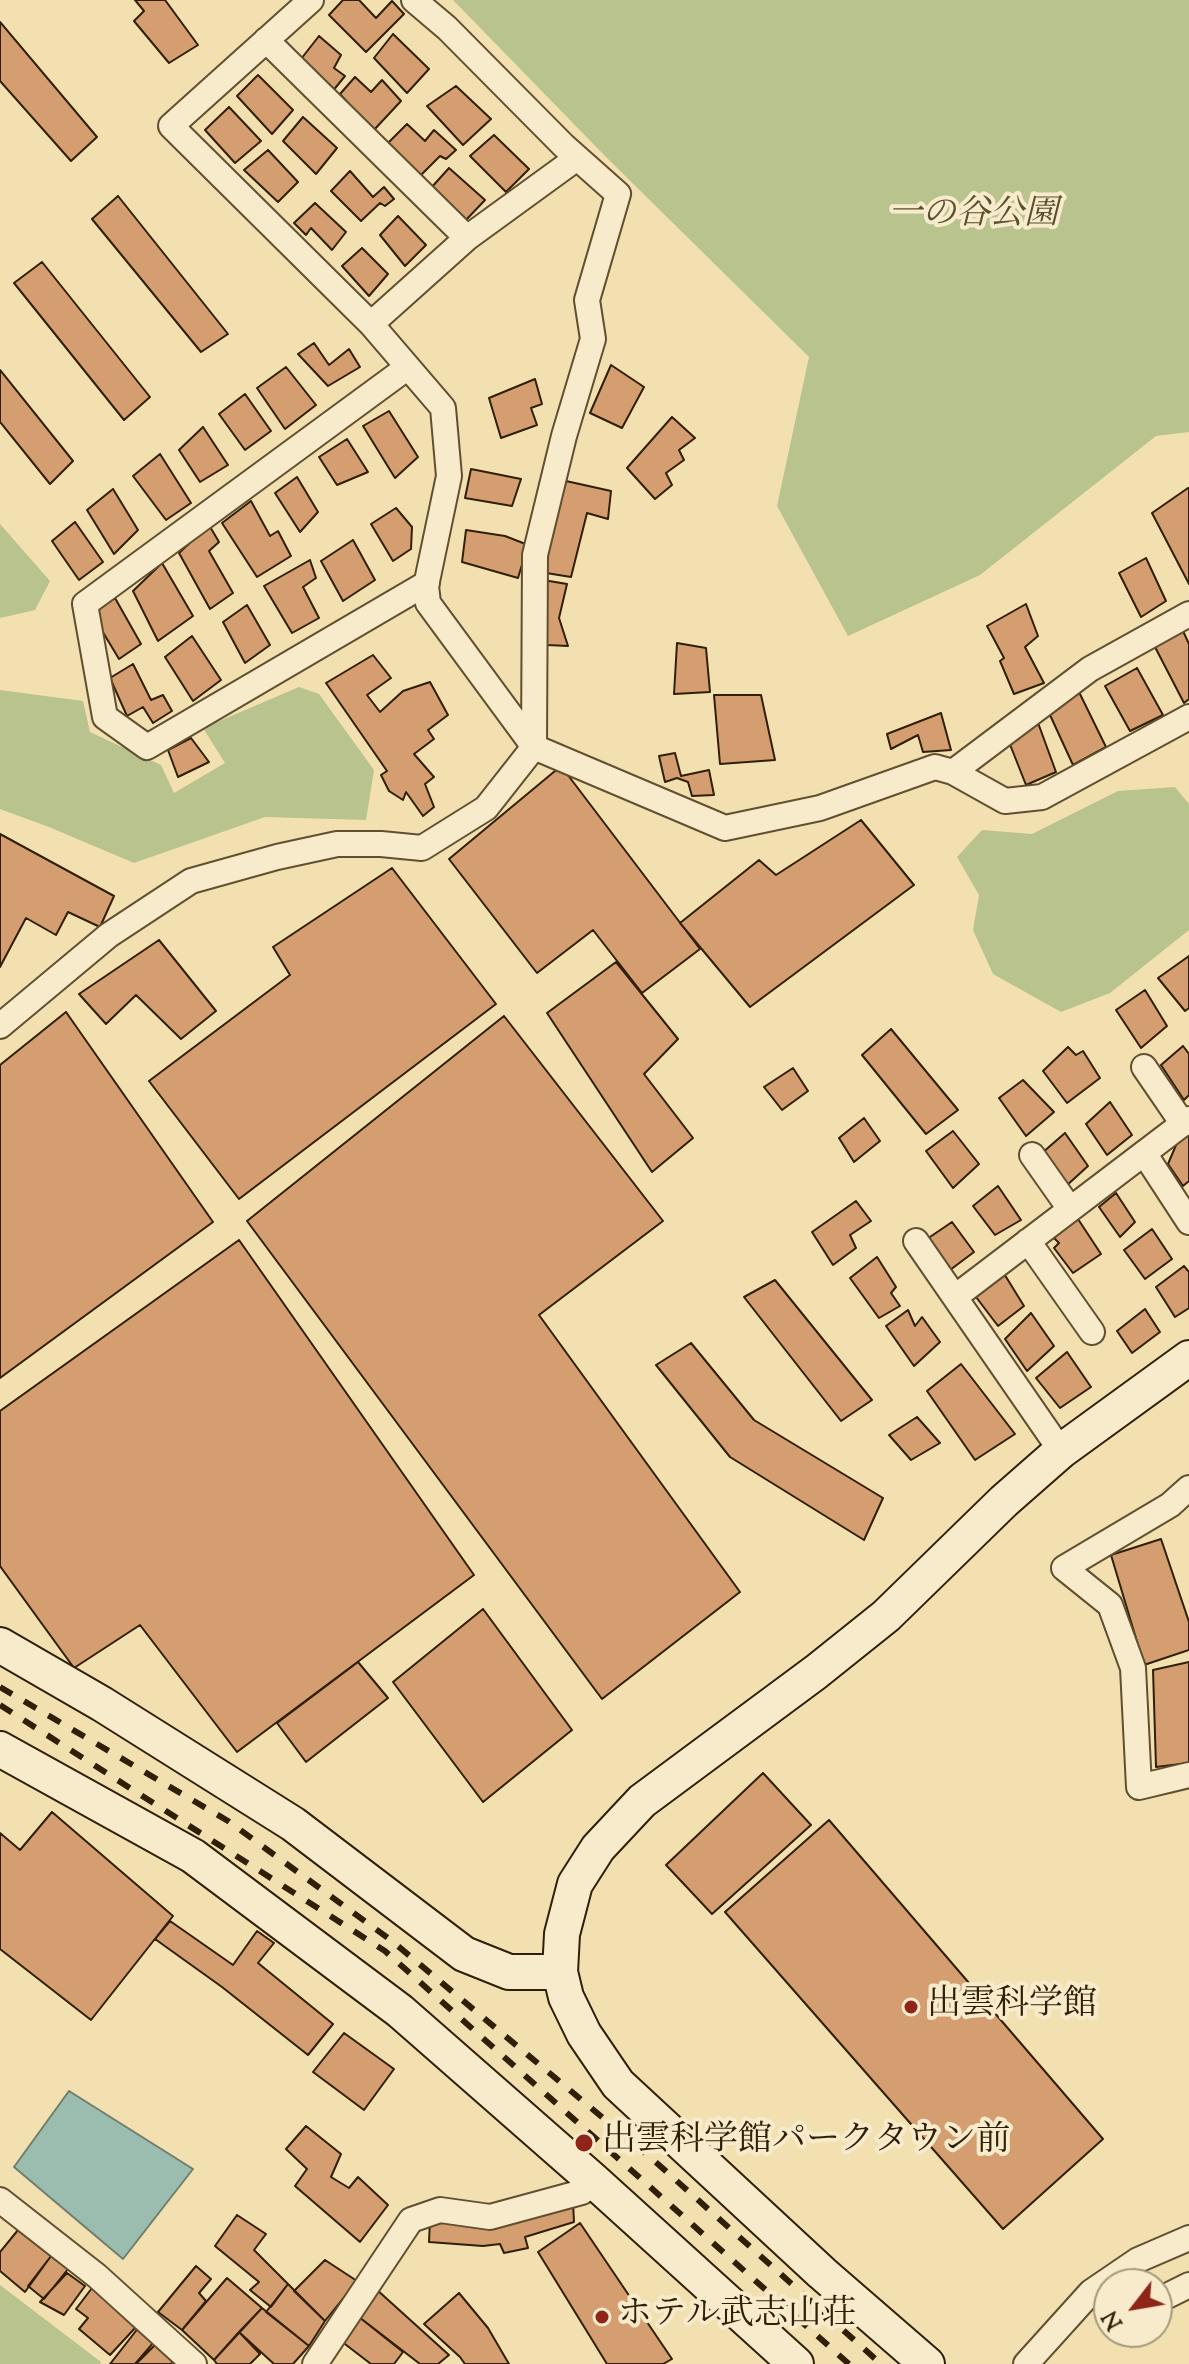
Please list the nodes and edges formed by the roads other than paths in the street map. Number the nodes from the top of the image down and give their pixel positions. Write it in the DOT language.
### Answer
graph roads {
  1 [pos="311,0"];
  2 [pos="414,0"];
  3 [pos="266,40"];
  4 [pos="577,158"];
  5 [pos="467,238"];
  6 [pos="371,324"];
  7 [pos="408,367"];
  8 [pos="427,583"];
  9 [pos="1189,614"];
  10 [pos="1189,717"];
  11 [pos="534,747"];
  12 [pos="953,772"];
  13 [pos="0,1026"];
  14 [pos="1144,1067"];
  15 [pos="1186,1122"];
  16 [pos="1144,1153"];
  17 [pos="1032,1155"];
  18 [pos="1070,1209"];
  19 [pos="1189,1222"];
  20 [pos="916,1241"];
  21 [pos="1028,1241"];
  22 [pos="955,1297"];
  23 [pos="1092,1332"];
  24 [pos="1189,1358"];
  25 [pos="1061,1451"];
  26 [pos="1189,1488"];
  27 [pos="0,1645"];
  28 [pos="0,1749"];
  29 [pos="1189,1775"];
  30 [pos="560,1972"];
  31 [pos="594,2181"];
  32 [pos="0,2200"];
  33 [pos="1189,2238"];
  34 [pos="194,2364"];
  35 [pos="315,2364"];
  36 [pos="796,2364"];
  37 [pos="927,2364"];
  38 [pos="1026,2364"];
  1 -- 3 [label="street"];
  2 -- 4 [label="street"];
  3 -- 5 [label="street"];
  3 -- 6 [label="street"];
  4 -- 5 [label="street"];
  4 -- 11 [label="street"];
  5 -- 6 [label="street"];
  6 -- 7 [label="street"];
  7 -- 8 [label="street"];
  7 -- 8 [label="street"];
  8 -- 11 [label="street"];
  9 -- 12 [label="street"];
  10 -- 12 [label="street"];
  11 -- 12 [label="street"];
  11 -- 13 [label="street"];
  14 -- 15 [label="street"];
  15 -- 16 [label="street"];
  16 -- 18 [label="street"];
  16 -- 19 [label="street"];
  17 -- 18 [label="street"];
  18 -- 21 [label="street"];
  20 -- 22 [label="street"];
  21 -- 22 [label="street"];
  21 -- 23 [label="street"];
  22 -- 25 [label="street"];
  24 -- 25 [label="street"];
  25 -- 30 [label="street"];
  26 -- 29 [label="street"];
  27 -- 30 [label="street"];
  28 -- 31 [label="street"];
  30 -- 37 [label="street"];
  31 -- 35 [label="street"];
  31 -- 36 [label="street"];
  32 -- 34 [label="street"];
  33 -- 38 [label="street"];
}
